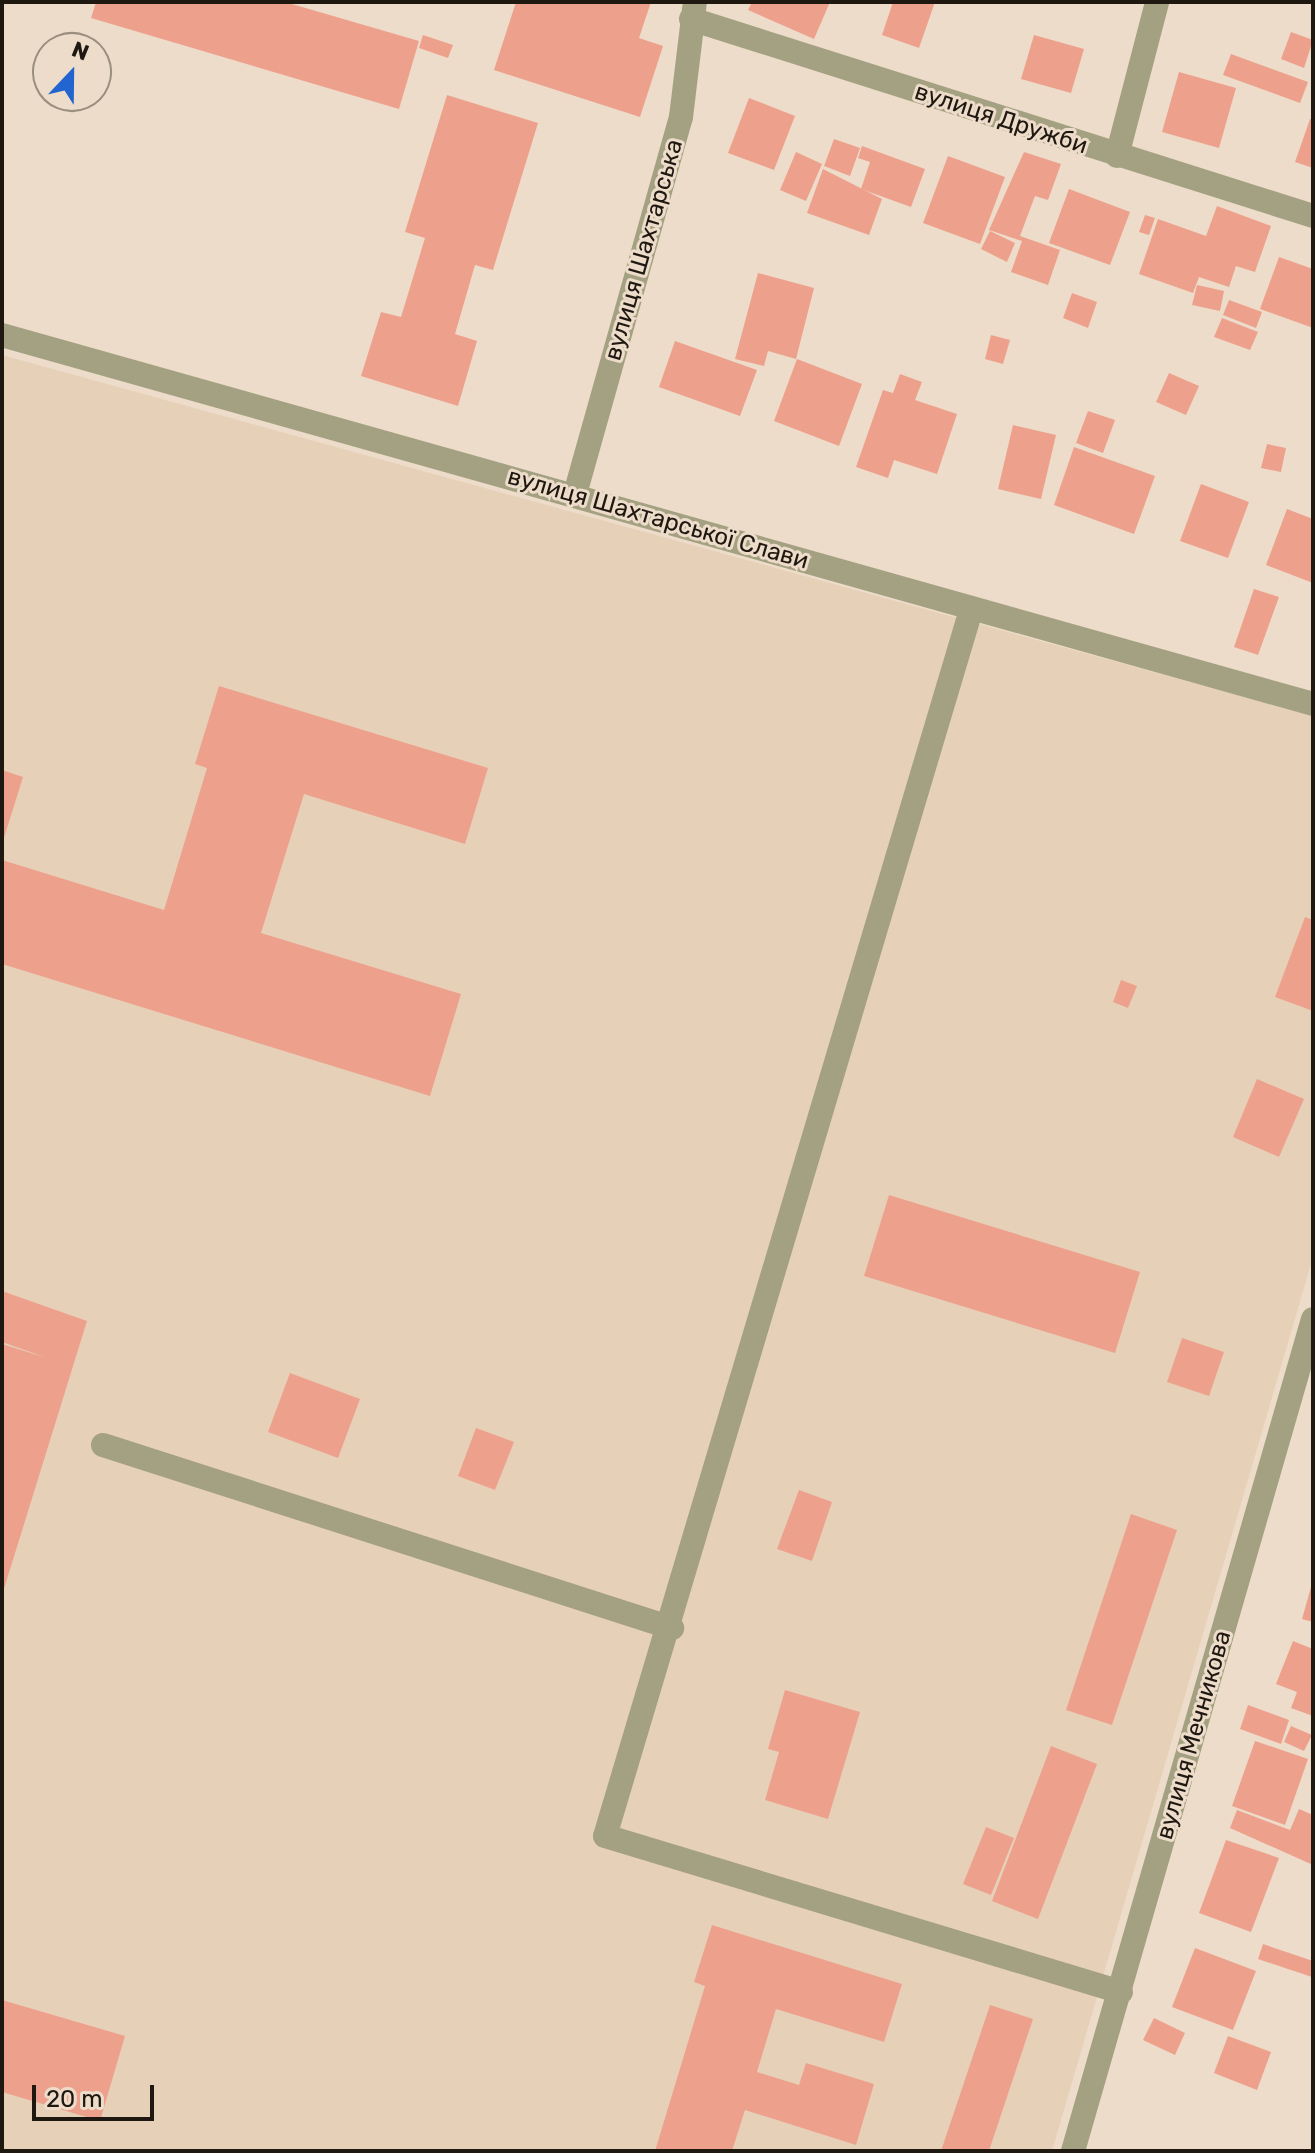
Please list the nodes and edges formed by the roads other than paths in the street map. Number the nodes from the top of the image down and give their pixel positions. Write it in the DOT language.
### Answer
graph roads {
  1 [pos="1157,2"];
  2 [pos="693,10"];
  3 [pos="1117,156"];
  4 [pos="1313,216"];
  5 [pos="2,335"];
  6 [pos="575,494"];
  7 [pos="971,610"];
  8 [pos="1313,704"];
  9 [pos="1313,1319"];
  10 [pos="103,1445"];
  11 [pos="672,1628"];
  12 [pos="1121,1992"];
  13 [pos="1073,2151"];
  1 -- 3 [label="street"];
  2 -- 3 [label="street, вулиця Дружби"];
  2 -- 6 [label="street, вулиця Шахтарська"];
  3 -- 4 [label="street, вулиця Дружби"];
  5 -- 6 [label="street, вулиця Шахтарської Слави"];
  6 -- 7 [label="street, вулиця Шахтарської Слави"];
  7 -- 8 [label="street, вулиця Шахтарської Слави"];
  7 -- 11 [label="street"];
  9 -- 12 [label="street, вулиця Мечникова"];
  10 -- 11 [label="street"];
  11 -- 12 [label="street"];
  12 -- 13 [label="street, вулиця Мечникова"];
}
